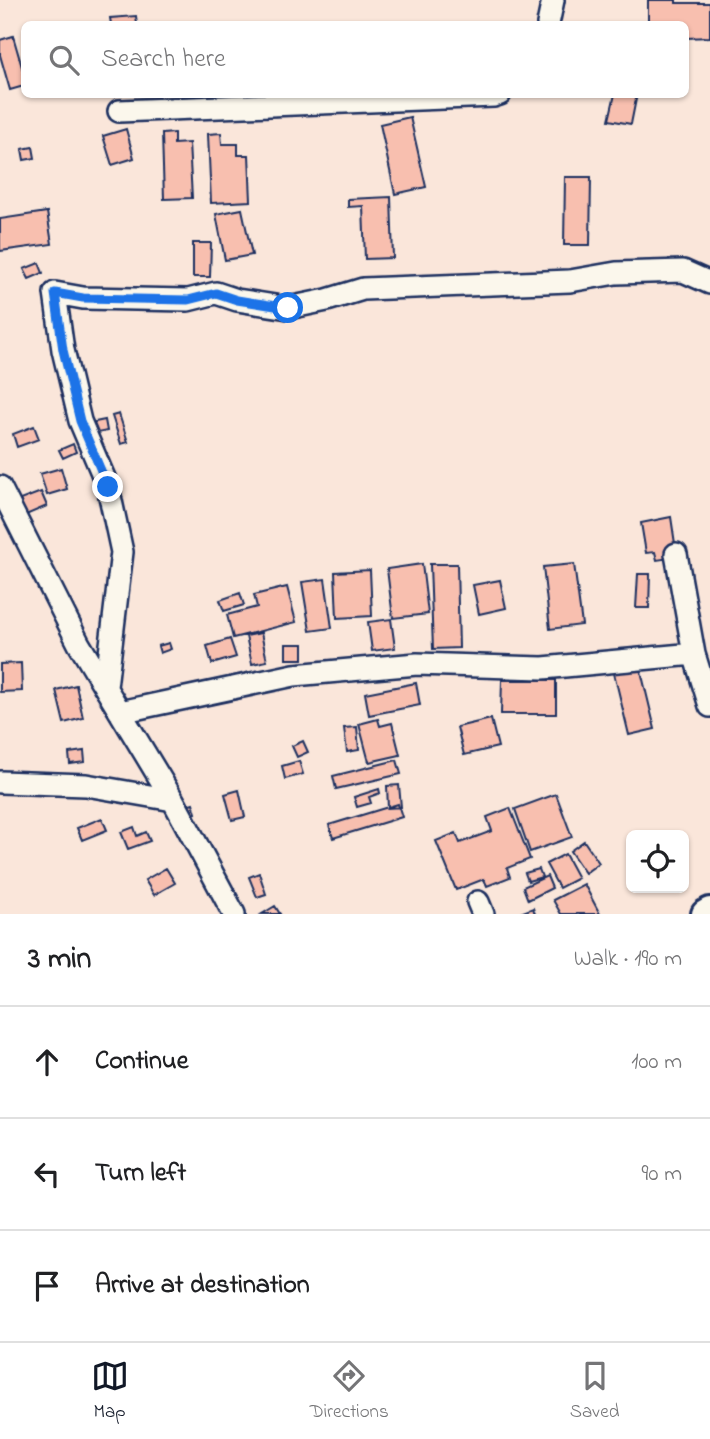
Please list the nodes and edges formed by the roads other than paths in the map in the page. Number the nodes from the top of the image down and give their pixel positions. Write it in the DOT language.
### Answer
graph roads {
  1 [pos="553,0"];
  2 [pos="549,21"];
  3 [pos="444,98"];
  4 [pos="119,111"];
  5 [pos="710,283"];
  6 [pos="0,487"];
  7 [pos="676,554"];
  8 [pos="694,654"];
  9 [pos="106,687"];
  10 [pos="710,706"];
  11 [pos="120,712"];
  12 [pos="0,782"];
  13 [pos="173,800"];
  14 [pos="710,911"];
  15 [pos="234,914"];
  16 [pos="705,914"];
  1 -- 2 [label="street"];
  3 -- 4 [label="street"];
  5 -- 9 [label="street"];
  6 -- 9 [label="street"];
  7 -- 8 [label="street"];
  8 -- 10 [label="street"];
  8 -- 11 [label="street"];
  9 -- 11 [label="street"];
  11 -- 13 [label="street"];
  12 -- 13 [label="street"];
  13 -- 15 [label="street"];
  14 -- 16 [label="main road"];
}
